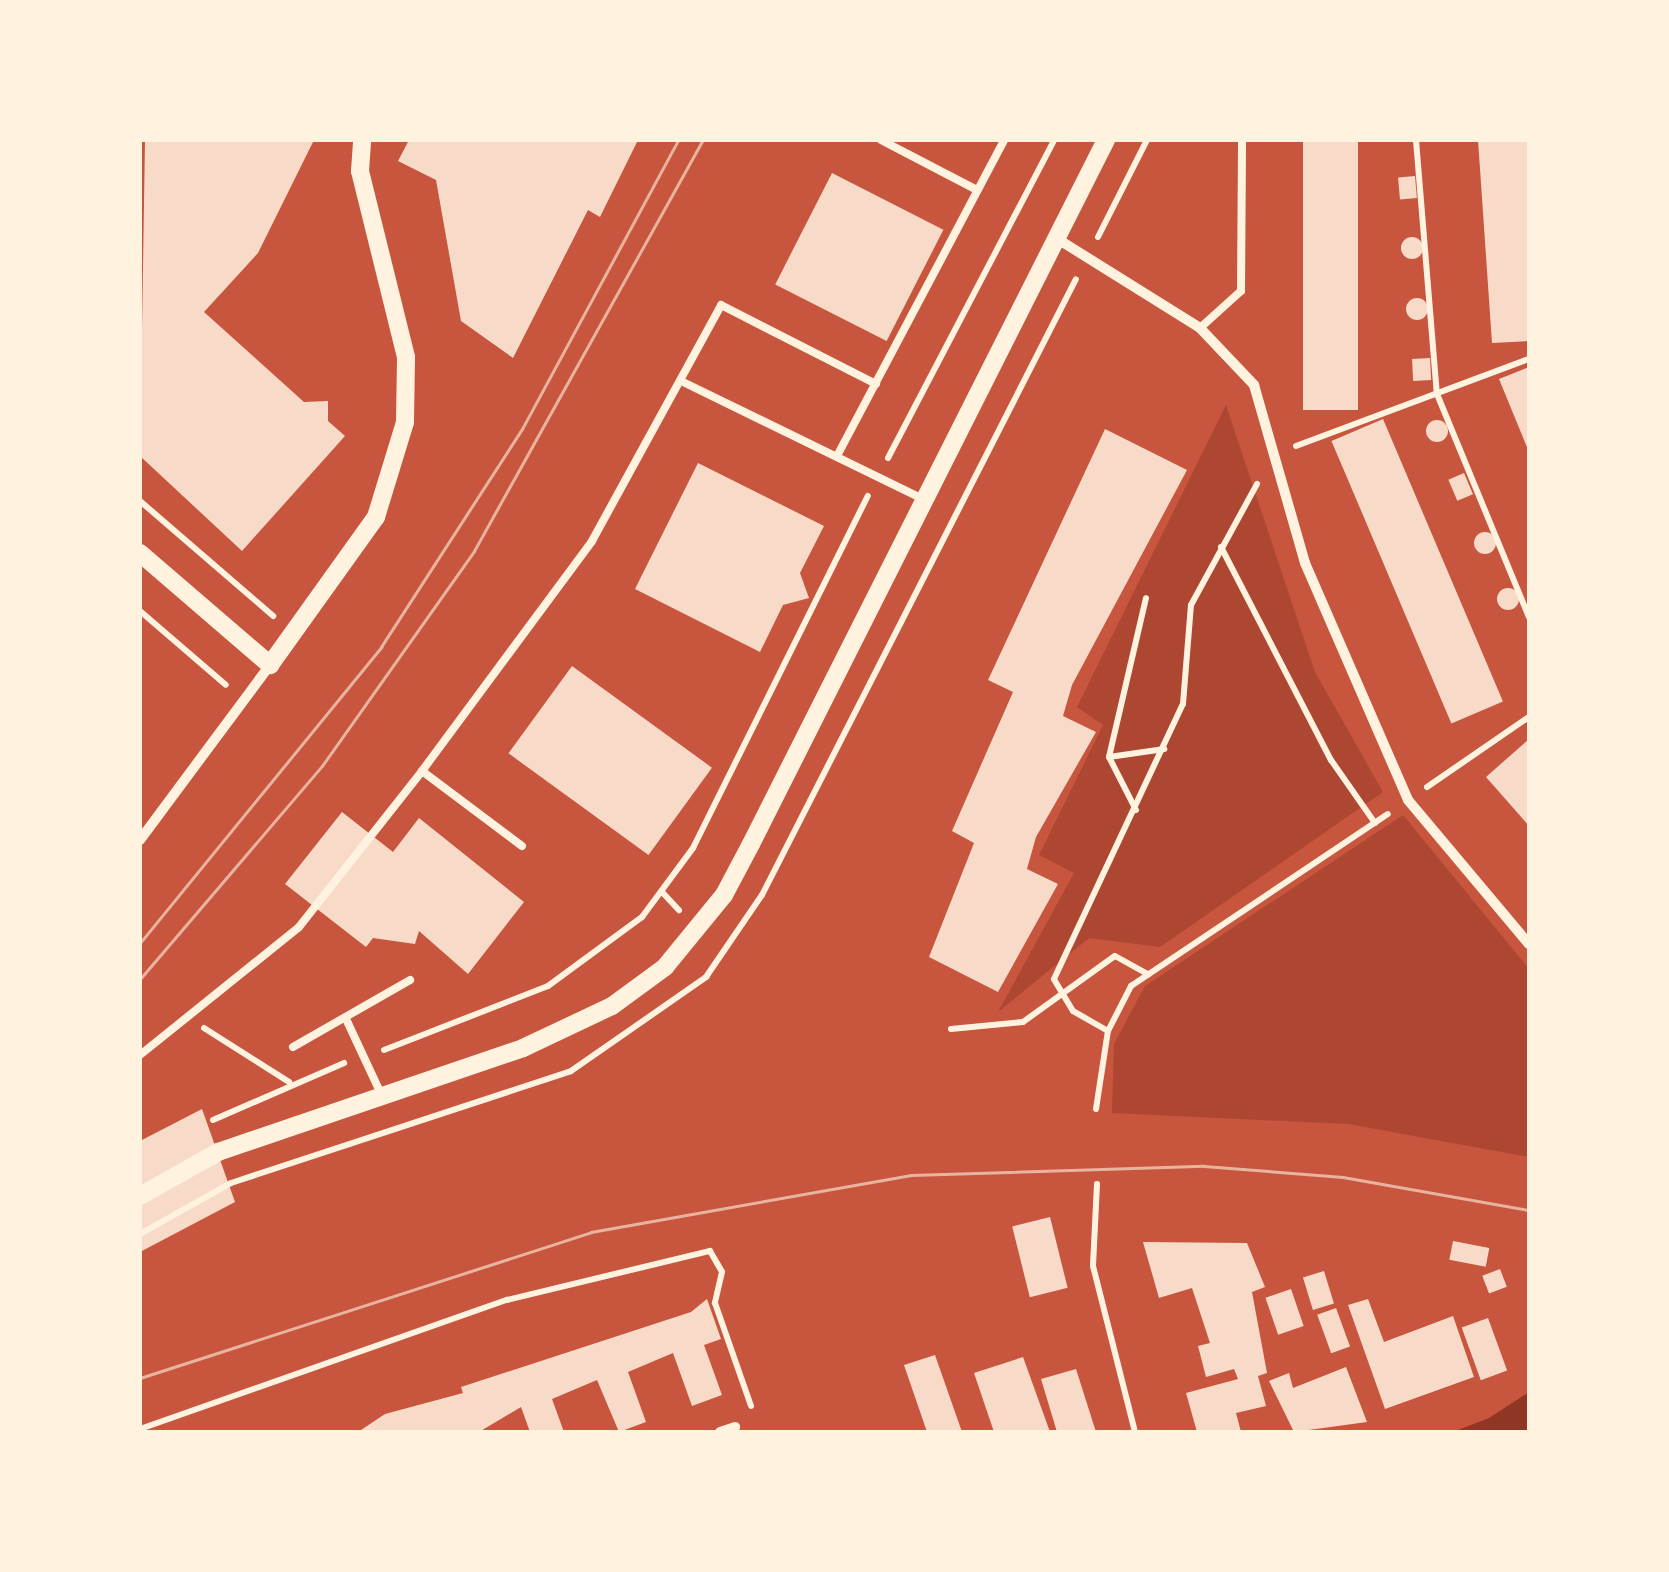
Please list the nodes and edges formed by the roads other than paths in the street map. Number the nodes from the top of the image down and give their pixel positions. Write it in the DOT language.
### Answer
graph roads {
  1 [pos="362,140"];
  2 [pos="880,140"];
  3 [pos="1004,140"];
  4 [pos="1106,140"];
  5 [pos="1242,140"];
  6 [pos="977,190"];
  7 [pos="1056,238"];
  8 [pos="1200,328"];
  9 [pos="684,383"];
  10 [pos="876,384"];
  11 [pos="838,456"];
  12 [pos="926,500"];
  13 [pos="140,553"];
  14 [pos="270,665"];
  15 [pos="422,770"];
  16 [pos="140,840"];
  17 [pos="522,846"];
  18 [pos="1529,944"];
  19 [pos="410,980"];
  20 [pos="347,1021"];
  21 [pos="292,1047"];
  22 [pos="140,1055"];
  23 [pos="381,1095"];
  24 [pos="140,1196"];
  25 [pos="735,1427"];
  26 [pos="720,1432"];
  1 -- 14 [label="street"];
  2 -- 6 [label="lane"];
  3 -- 6 [label="lane"];
  4 -- 7 [label="street"];
  5 -- 8 [label="lane"];
  6 -- 10 [label="lane"];
  7 -- 8 [label="street"];
  7 -- 12 [label="street"];
  8 -- 18 [label="street"];
  9 -- 10 [label="lane"];
  9 -- 11 [label="lane"];
  9 -- 15 [label="lane"];
  10 -- 11 [label="lane"];
  11 -- 12 [label="lane"];
  12 -- 23 [label="street"];
  13 -- 14 [label="street"];
  14 -- 16 [label="street"];
  15 -- 17 [label="lane"];
  15 -- 22 [label="lane"];
  19 -- 20 [label="lane"];
  20 -- 21 [label="lane"];
  20 -- 23 [label="lane"];
  23 -- 24 [label="street"];
  25 -- 26 [label="street"];
}
